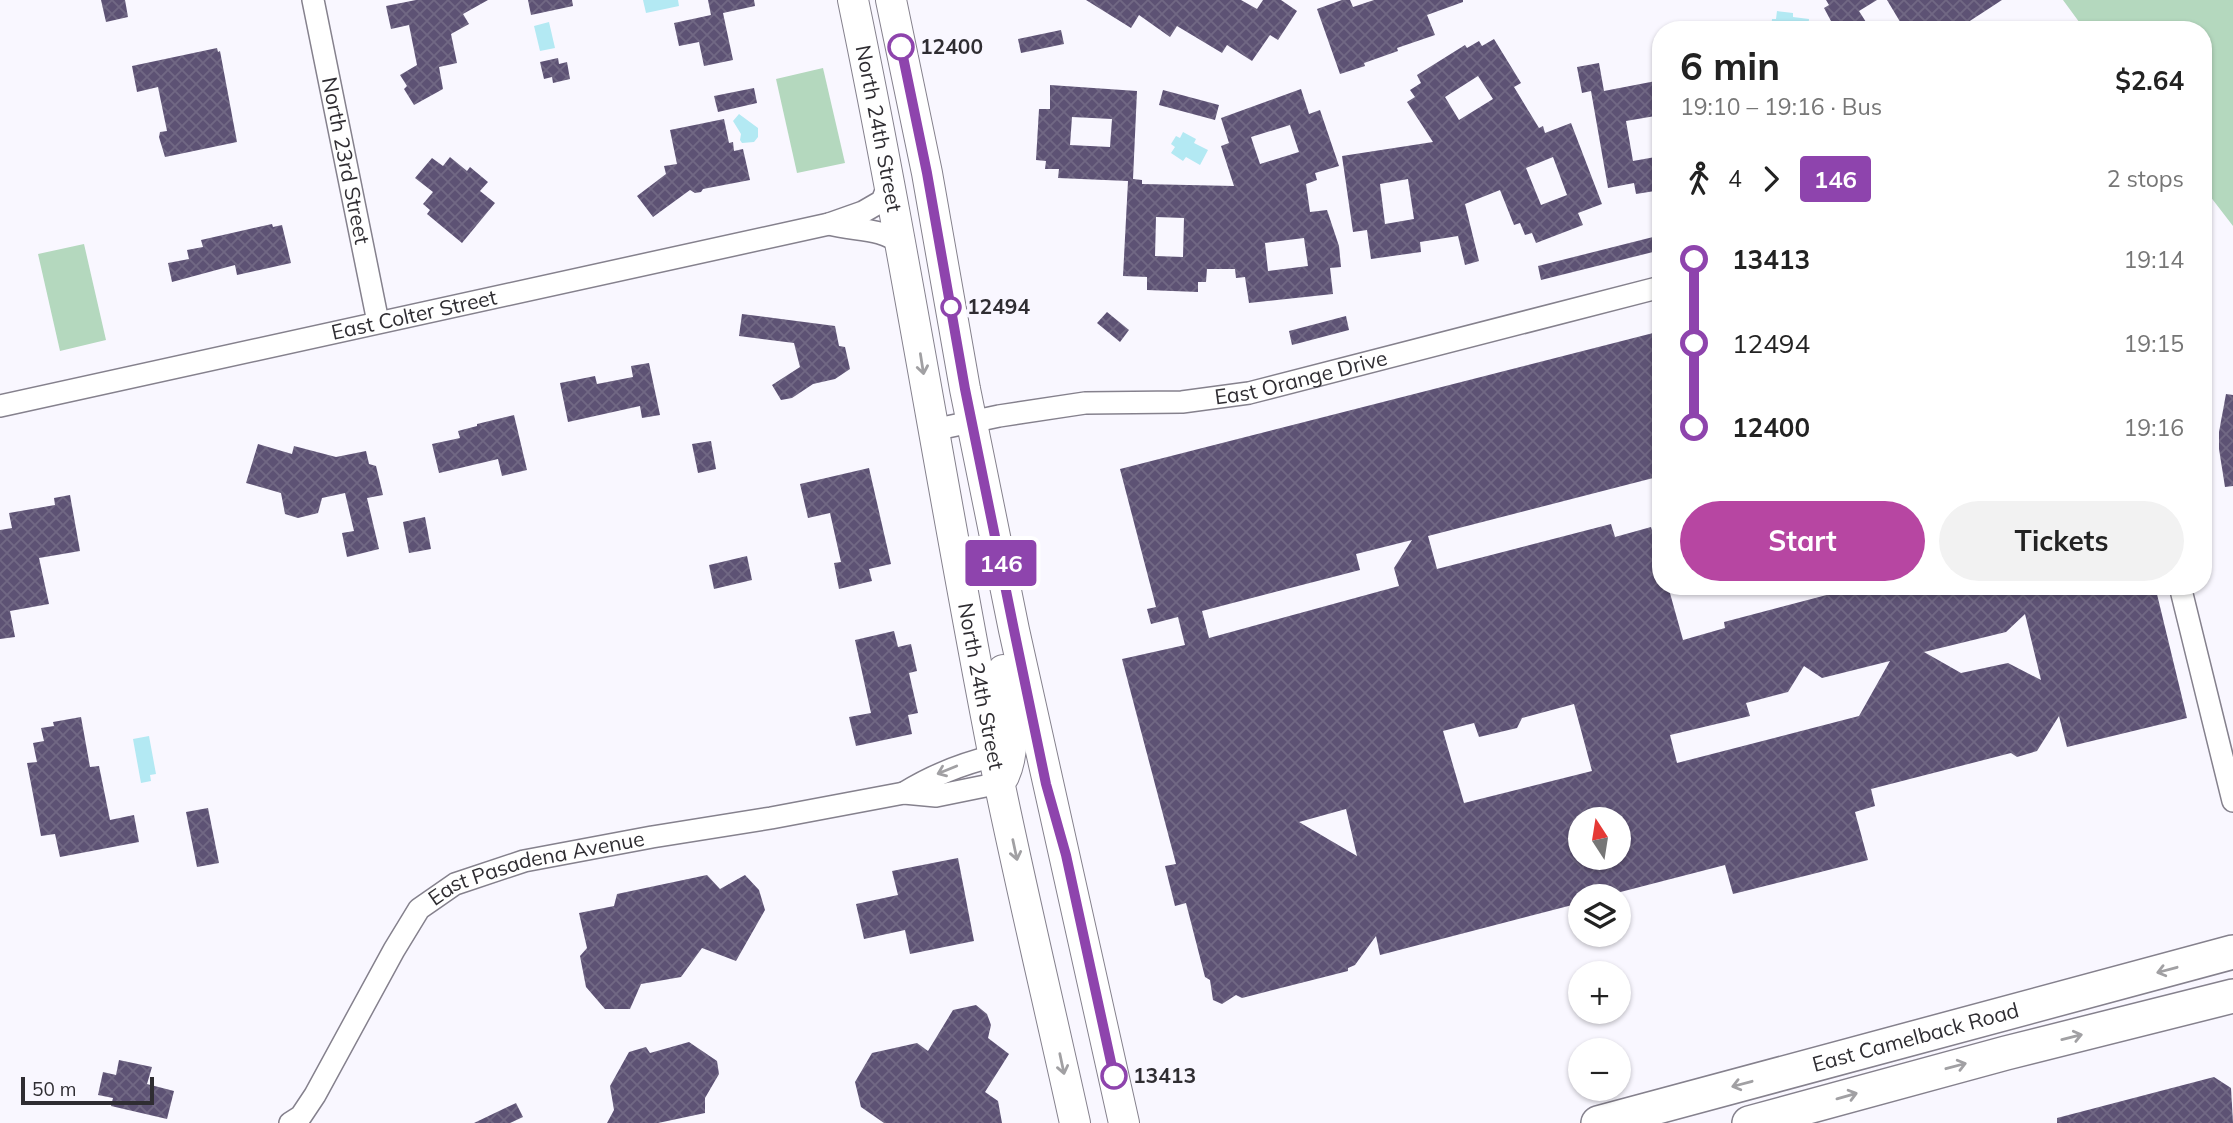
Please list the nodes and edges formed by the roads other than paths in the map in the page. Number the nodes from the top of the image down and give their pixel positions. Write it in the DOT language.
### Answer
graph roads {
  1 [pos="313,0"];
  2 [pos="853,0"];
  3 [pos="891,0"];
  4 [pos="890,181"];
  5 [pos="829,224"];
  6 [pos="901,244"];
  7 [pos="1652,289"];
  8 [pos="378,322"];
  9 [pos="0,406"];
  10 [pos="972,421"];
  11 [pos="933,430"];
  12 [pos="2182,595"];
  13 [pos="1001,768"];
  14 [pos="2233,801"];
  15 [pos="1066,855"];
  16 [pos="2233,952"];
  17 [pos="2233,996"];
  18 [pos="300,1121"];
  19 [pos="1075,1123"];
  20 [pos="1124,1123"];
  21 [pos="1598,1123"];
  22 [pos="1749,1123"];
  1 -- 8 [label="street, North 23rd Street"];
  2 -- 4 [label="main road, North 24th Street"];
  3 -- 10 [label="main road, North 24th Street"];
  4 -- 5 [label="street, East Colter Street"];
  4 -- 6 [label="main road, North 24th Street"];
  5 -- 6 [label="street, East Colter Street"];
  5 -- 8 [label="street, East Colter Street"];
  6 -- 11 [label="main road, North 24th Street, one-way"];
  7 -- 10 [label="street, East Orange Drive"];
  8 -- 9 [label="street, East Colter Street"];
  10 -- 11 [label="street, East Orange Drive"];
  10 -- 13 [label="main road"];
  10 -- 15 [label="main road, North 24th Street"];
  11 -- 13 [label="main road, North 24th Street"];
  12 -- 14 [label="street"];
  13 -- 15 [label="main road"];
  13 -- 18 [label="street, East Pasadena Avenue"];
  13 -- 19 [label="main road, North 24th Street, one-way"];
  15 -- 20 [label="main road, North 24th Street"];
  16 -- 21 [label="main road, East Camelback Road, one-way"];
  22 -- 17 [label="main road, East Camelback Road, one-way"];
}
